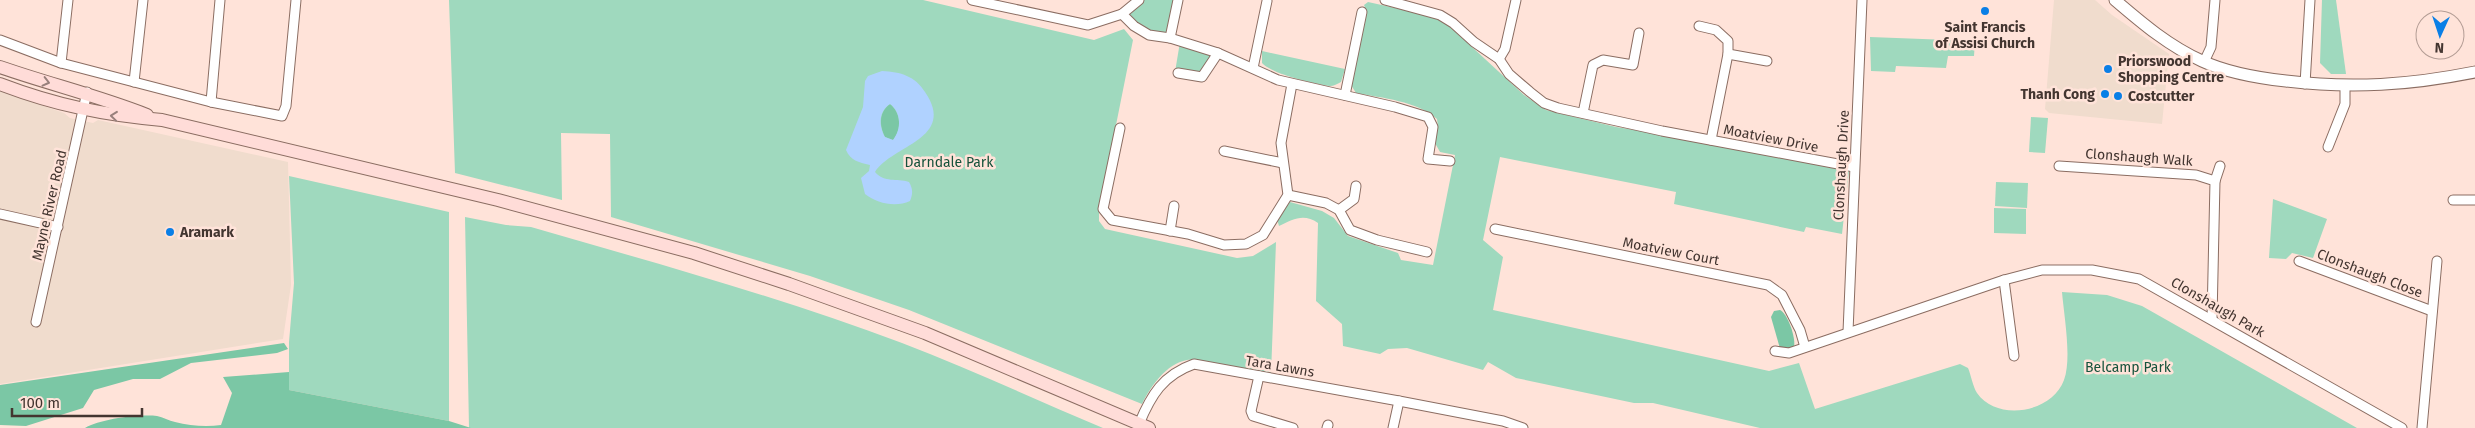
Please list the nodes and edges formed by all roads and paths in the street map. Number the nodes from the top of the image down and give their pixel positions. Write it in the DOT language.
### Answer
graph roads {
  1 [pos="68,0"];
  2 [pos="143,0"];
  3 [pos="220,0"];
  4 [pos="296,0"];
  5 [pos="972,0"];
  6 [pos="1139,0"];
  7 [pos="1178,0"];
  8 [pos="1516,0"];
  9 [pos="1862,0"];
  10 [pos="2115,0"];
  11 [pos="2216,0"];
  12 [pos="2310,0"];
  13 [pos="1267,1"];
  14 [pos="1391,1"];
  15 [pos="992,2"];
  16 [pos="1362,12"];
  17 [pos="1122,14"];
  18 [pos="1699,26"];
  19 [pos="1639,33"];
  20 [pos="1170,38"];
  21 [pos="0,40"];
  22 [pos="1218,54"];
  23 [pos="1728,54"];
  24 [pos="1499,58"];
  25 [pos="1767,60"];
  26 [pos="2204,62"];
  27 [pos="61,63"];
  28 [pos="0,67"];
  29 [pos="1253,68"];
  30 [pos="1178,72"];
  31 [pos="2475,72"];
  32 [pos="134,82"];
  33 [pos="0,84"];
  34 [pos="1292,84"];
  35 [pos="2306,84"];
  36 [pos="2345,87"];
  37 [pos="87,92"];
  38 [pos="1345,96"];
  39 [pos="211,102"];
  40 [pos="83,110"];
  41 [pos="1583,113"];
  42 [pos="162,120"];
  43 [pos="1120,128"];
  44 [pos="1711,140"];
  45 [pos="2328,147"];
  46 [pos="1224,151"];
  47 [pos="1450,161"];
  48 [pos="1283,163"];
  49 [pos="2059,166"];
  50 [pos="2220,166"];
  51 [pos="1854,167"];
  52 [pos="2215,181"];
  53 [pos="1356,186"];
  54 [pos="1288,195"];
  55 [pos="2454,200"];
  56 [pos="2475,200"];
  57 [pos="1174,206"];
  58 [pos="1339,210"];
  59 [pos="0,214"];
  60 [pos="58,226"];
  61 [pos="1495,229"];
  62 [pos="1170,231"];
  63 [pos="1428,252"];
  64 [pos="2299,261"];
  65 [pos="2437,261"];
  66 [pos="2004,280"];
  67 [pos="2432,311"];
  68 [pos="2212,319"];
  69 [pos="36,322"];
  70 [pos="1848,332"];
  71 [pos="1806,347"];
  72 [pos="1775,351"];
  73 [pos="2014,356"];
  74 [pos="1259,376"];
  75 [pos="1399,401"];
  76 [pos="1144,426"];
  77 [pos="1292,428"];
  78 [pos="1393,428"];
  79 [pos="1523,428"];
  80 [pos="2402,428"];
  81 [pos="2422,428"];
  1 -- 27 [label="street"];
  2 -- 32 [label="street"];
  3 -- 39 [label="street"];
  4 -- 39 [label="street"];
  5 -- 15 [label="street"];
  6 -- 17 [label="street"];
  7 -- 20 [label="street"];
  8 -- 24 [label="street"];
  9 -- 51 [label="street, Clonshaugh Drive"];
  10 -- 26 [label="street"];
  11 -- 26 [label="street"];
  12 -- 35 [label="street"];
  13 -- 29 [label="street"];
  14 -- 24 [label="street, Moatview Drive"];
  15 -- 17 [label="street"];
  16 -- 38 [label="street"];
  17 -- 20 [label="street"];
  18 -- 23 [label="street"];
  19 -- 41 [label="street"];
  20 -- 22 [label="street"];
  21 -- 27 [label="street"];
  22 -- 29 [label="street"];
  22 -- 30 [label="street"];
  23 -- 25 [label="street"];
  23 -- 44 [label="street, Moatview Drive"];
  24 -- 41 [label="street, Moatview Drive"];
  26 -- 35 [label="street"];
  27 -- 32 [label="street"];
  28 -- 37 [label="main road, one-way"];
  29 -- 34 [label="street"];
  31 -- 36 [label="street"];
  32 -- 39 [label="street"];
  33 -- 40 [label="main road"];
  34 -- 38 [label="street"];
  34 -- 48 [label="street"];
  35 -- 36 [label="street"];
  36 -- 45 [label="street"];
  37 -- 40 [label="street, Mayne River Road"];
  37 -- 42 [label="main road"];
  38 -- 47 [label="street"];
  42 -- 40 [label="main road, one-way"];
  40 -- 60 [label="street, Mayne River Road"];
  41 -- 44 [label="street, Moatview Drive"];
  42 -- 76 [label="main road"];
  43 -- 62 [label="street"];
  44 -- 51 [label="street, Moatview Drive"];
  46 -- 48 [label="street"];
  48 -- 54 [label="street"];
  49 -- 52 [label="street, Clonshaugh Walk"];
  50 -- 52 [label="street"];
  51 -- 70 [label="street, Clonshaugh Drive"];
  52 -- 68 [label="street"];
  53 -- 58 [label="street"];
  54 -- 58 [label="street"];
  54 -- 62 [label="street"];
  55 -- 56 [label="street"];
  57 -- 62 [label="street"];
  58 -- 63 [label="street"];
  59 -- 60 [label="street"];
  60 -- 69 [label="street, Mayne River Road"];
  61 -- 71 [label="street, Moatview Court"];
  64 -- 67 [label="street, Clonshaugh Close"];
  65 -- 67 [label="street, Clonshaugh Close"];
  66 -- 68 [label="street, Clonshaugh Park"];
  66 -- 70 [label="street"];
  66 -- 73 [label="street"];
  67 -- 81 [label="street, Clonshaugh Close"];
  68 -- 80 [label="street, Clonshaugh Park"];
  70 -- 71 [label="street"];
  71 -- 72 [label="street"];
  74 -- 75 [label="street, Tara Lawns"];
  74 -- 76 [label="street, Tara Lawns"];
  74 -- 77 [label="street"];
  75 -- 78 [label="street"];
  75 -- 79 [label="street, Tara Lawns"];
}
